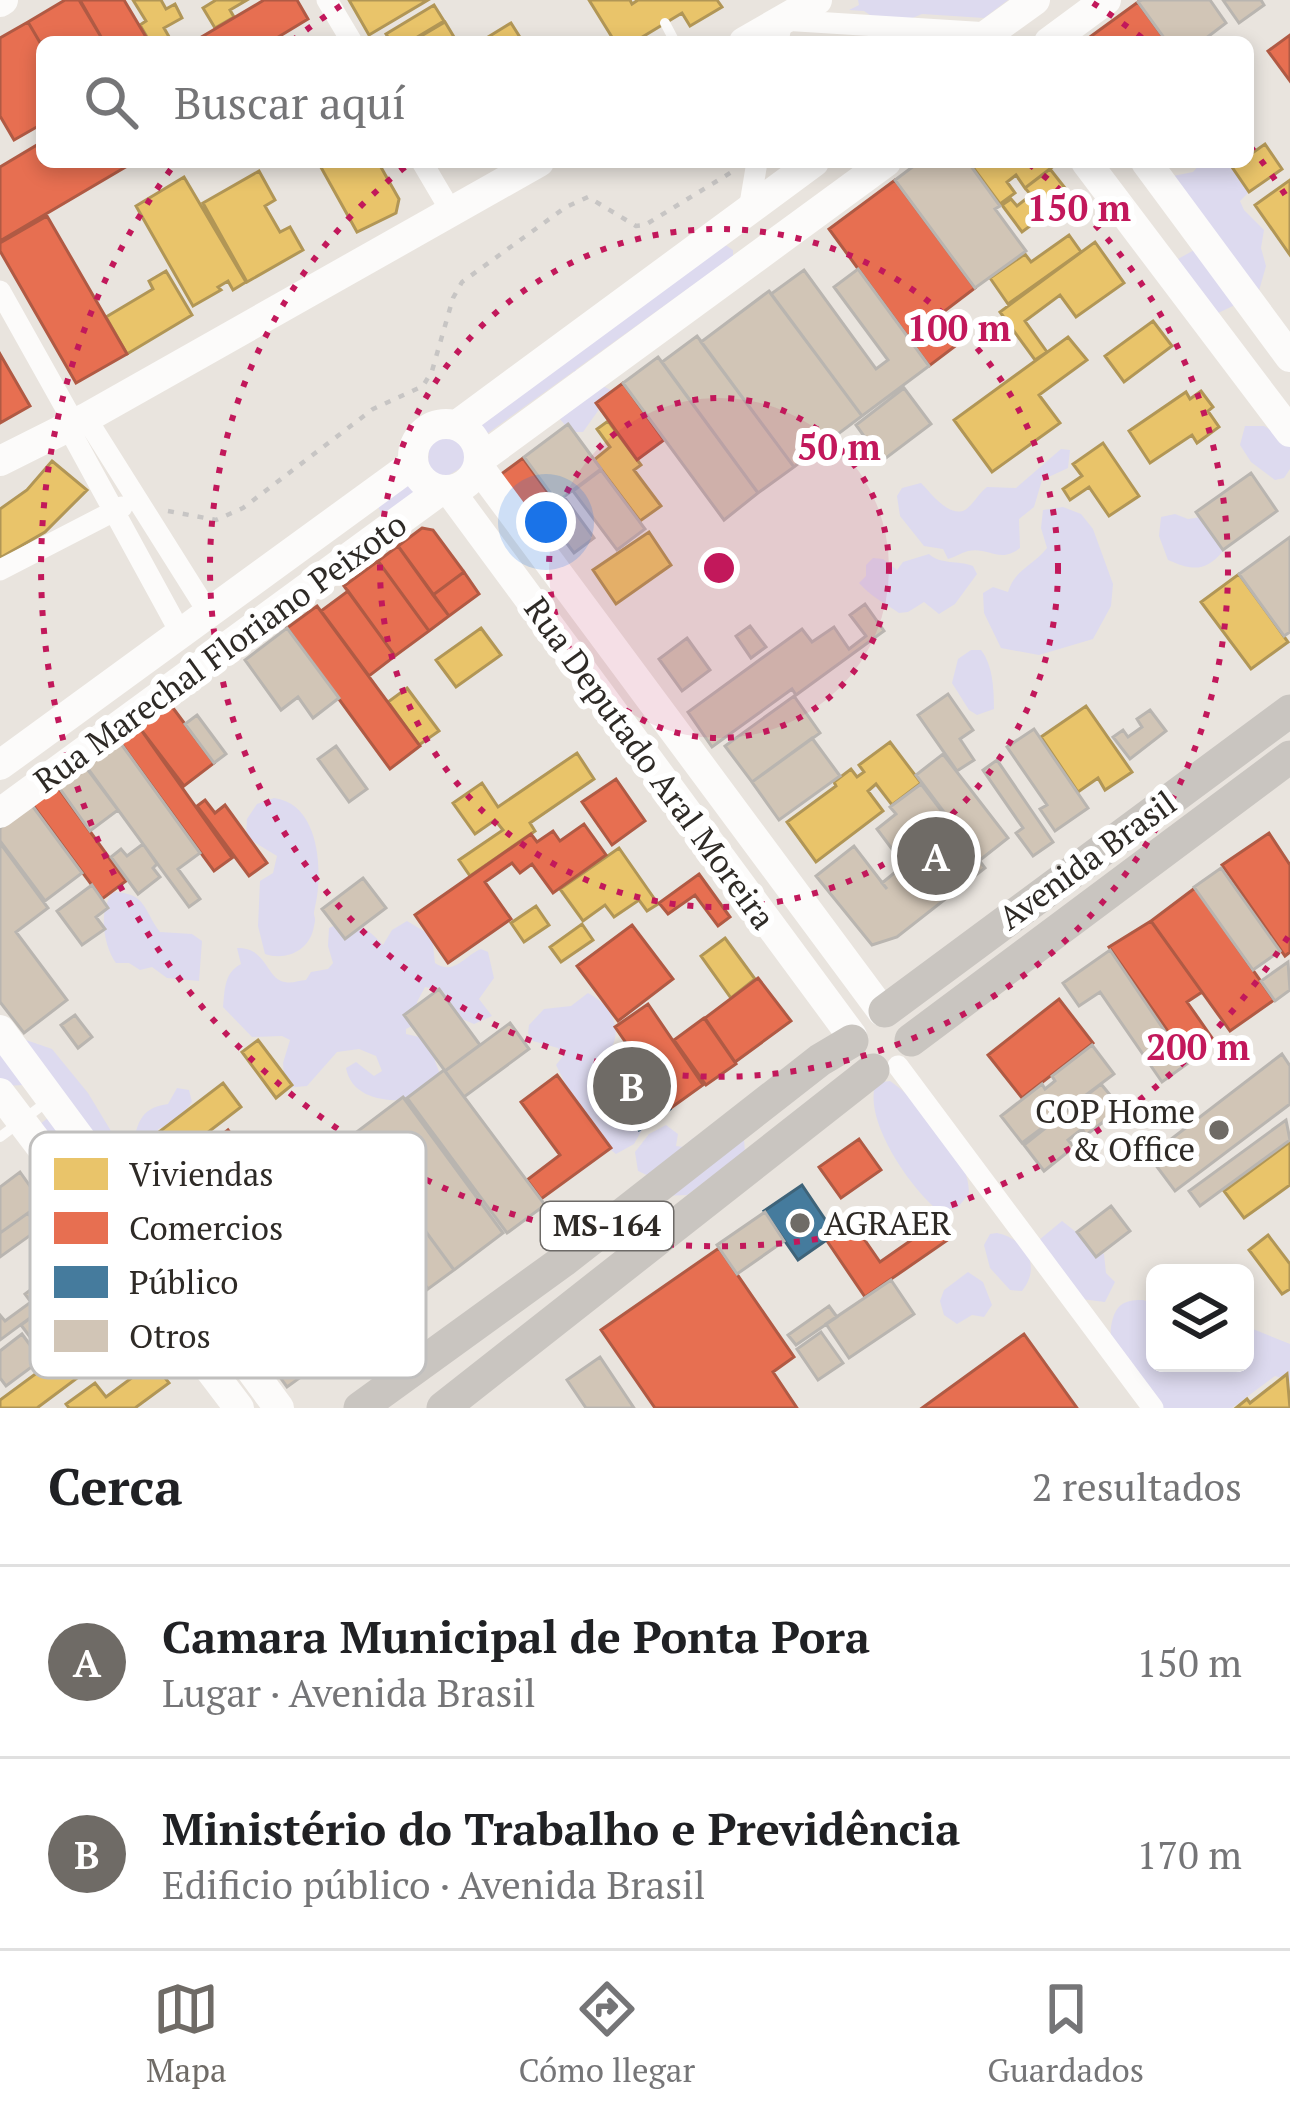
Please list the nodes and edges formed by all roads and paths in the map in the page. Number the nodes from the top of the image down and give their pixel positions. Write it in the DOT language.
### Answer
graph roads {
  1 [pos="327,0"];
  2 [pos="817,0"];
  3 [pos="1106,0"];
  4 [pos="1032,2"];
  5 [pos="777,21"];
  6 [pos="664,23"];
  7 [pos="348,36"];
  8 [pos="672,36"];
  9 [pos="952,36"];
  10 [pos="991,36"];
  11 [pos="1051,36"];
  12 [pos="1060,36"];
  13 [pos="426,168"];
  14 [pos="529,168"];
  15 [pos="737,168"];
  16 [pos="755,168"];
  17 [pos="806,168"];
  18 [pos="878,168"];
  19 [pos="1091,168"];
  20 [pos="1150,168"];
  21 [pos="452,213"];
  22 [pos="741,216"];
  23 [pos="760,255"];
  24 [pos="0,291"];
  25 [pos="1290,357"];
  26 [pos="76,422"];
  27 [pos="457,425"];
  28 [pos="1290,432"];
  29 [pos="0,461"];
  30 [pos="478,463"];
  31 [pos="413,464"];
  32 [pos="445,490"];
  33 [pos="141,506"];
  34 [pos="114,511"];
  35 [pos="0,570"];
  36 [pos="208,612"];
  37 [pos="180,632"];
  38 [pos="1290,711"];
  39 [pos="1290,757"];
  40 [pos="0,765"];
  41 [pos="0,813"];
  42 [pos="884,1011"];
  43 [pos="0,1030"];
  44 [pos="852,1039"];
  45 [pos="894,1059"];
  46 [pos="0,1094"];
  47 [pos="51,1099"];
  48 [pos="10,1129"];
  49 [pos="75,1132"];
  50 [pos="30,1153"];
  51 [pos="563,1261"];
  52 [pos="591,1296"];
  53 [pos="426,1360"];
  54 [pos="214,1378"];
  55 [pos="257,1378"];
  56 [pos="401,1378"];
  57 [pos="239,1408"];
  58 [pos="279,1408"];
  59 [pos="360,1408"];
  60 [pos="443,1408"];
  61 [pos="1153,1408"];
  1 -- 7 [label="street"];
  2 -- 5 [label="main road"];
  3 -- 12 [label="main road"];
  4 -- 10 [label="main road"];
  4 -- 11 [label="main road"];
  5 -- 9 [label="street"];
  6 -- 8 [label="lane"];
  13 -- 21 [label="street"];
  14 -- 21 [label="main road"];
  15 -- 33 [label="path"];
  16 -- 22 [label="street"];
  17 -- 22 [label="main road"];
  18 -- 23 [label="main road"];
  19 -- 28 [label="main road"];
  20 -- 25 [label="main road"];
  21 -- 26 [label="main road"];
  22 -- 23 [label="street"];
  22 -- 27 [label="main road"];
  23 -- 30 [label="main road"];
  24 -- 26 [label="street"];
  26 -- 29 [label="main road"];
  26 -- 33 [label="street"];
  26 -- 34 [label="street"];
  27 -- 30 [label="main road"];
  27 -- 31 [label="main road"];
  30 -- 32 [label="main road"];
  30 -- 42 [label="main road, Rua Deputado Aral Moreira"];
  31 -- 32 [label="main road"];
  31 -- 36 [label="main road, Rua Marechal Floriano Peixoto"];
  32 -- 41 [label="main road, Rua Marechal Floriano Peixoto"];
  32 -- 44 [label="main road, Rua Deputado Aral Moreira"];
  33 -- 34 [label="street"];
  33 -- 36 [label="street"];
  34 -- 35 [label="street"];
  34 -- 37 [label="street"];
  36 -- 37 [label="main road, Rua Marechal Floriano Peixoto"];
  37 -- 40 [label="main road, Rua Marechal Floriano Peixoto"];
  38 -- 42 [label="main road, Avenida Brasil / MS-164"];
  39 -- 45 [label="main road, Avenida Brasil / MS-164"];
  42 -- 44 [label="main road, MS-164"];
  42 -- 45 [label="main road"];
  43 -- 47 [label="main road"];
  44 -- 45 [label="main road"];
  44 -- 51 [label="main road, MS-164"];
  45 -- 52 [label="main road, Avenida Brasil / MS-164"];
  45 -- 61 [label="street"];
  46 -- 48 [label="main road"];
  47 -- 48 [label="lane"];
  47 -- 49 [label="main road"];
  48 -- 50 [label="main road"];
  51 -- 52 [label="main road"];
  51 -- 53 [label="main road, MS-164"];
  52 -- 60 [label="main road, Avenida Brasil / MS-164"];
  54 -- 57 [label="main road"];
  55 -- 58 [label="main road"];
  56 -- 59 [label="main road, MS-164"];
}
